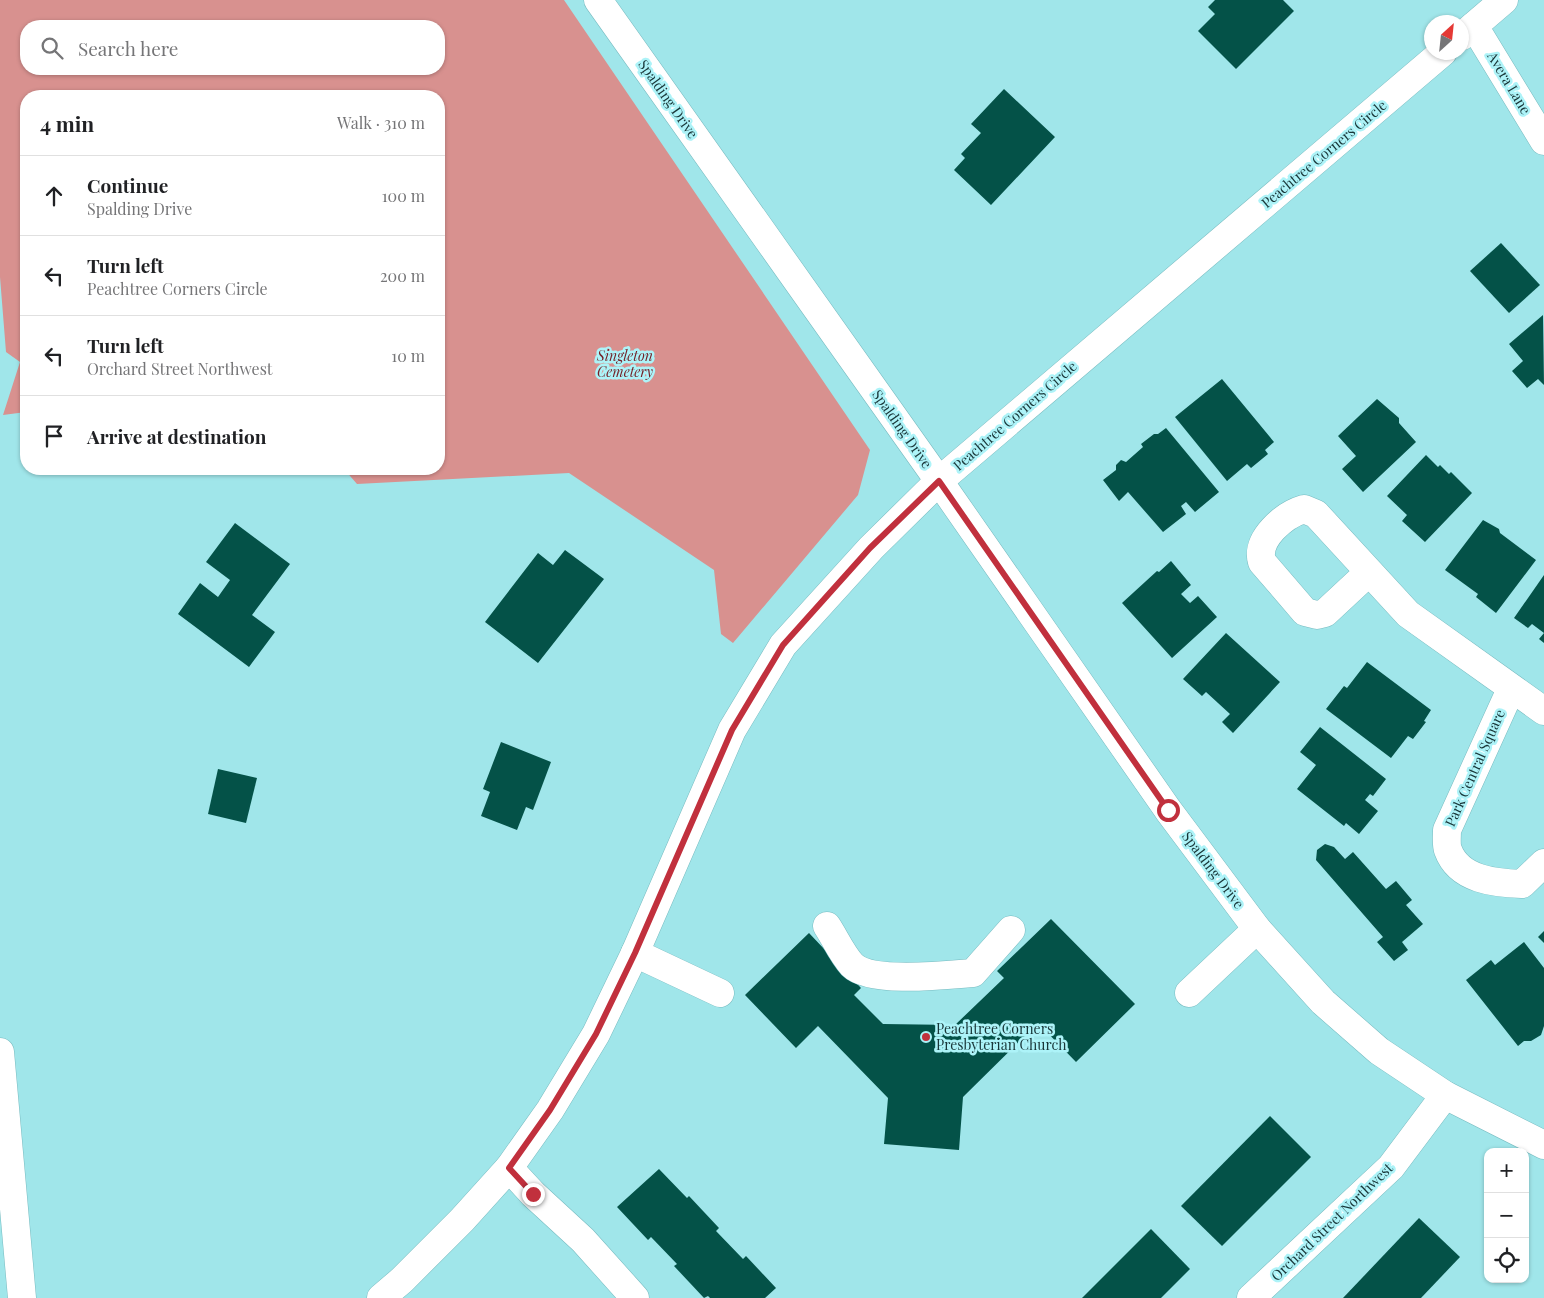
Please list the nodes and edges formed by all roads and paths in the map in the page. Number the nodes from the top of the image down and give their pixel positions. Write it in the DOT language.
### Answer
graph roads {
  1 [pos="598,0"];
  2 [pos="1504,0"];
  3 [pos="1469,30"];
  4 [pos="1469,32"];
  5 [pos="1434,60"];
  6 [pos="1544,141"];
  7 [pos="939,481"];
  8 [pos="1368,572"];
  9 [pos="1511,689"];
  10 [pos="1544,711"];
  11 [pos="1544,863"];
  12 [pos="827,926"];
  13 [pos="1257,929"];
  14 [pos="1011,930"];
  15 [pos="635,953"];
  16 [pos="720,993"];
  17 [pos="1190,993"];
  18 [pos="0,1052"];
  19 [pos="1444,1095"];
  20 [pos="1544,1145"];
  21 [pos="509,1168"];
  22 [pos="22,1298"];
  23 [pos="381,1298"];
  24 [pos="635,1298"];
  25 [pos="1251,1298"];
  1 -- 7 [label="street, Spalding Drive"];
  2 -- 3 [label="street"];
  4 -- 6 [label="street, Avera Lane"];
  5 -- 7 [label="street, Peachtree Corners Circle"];
  7 -- 13 [label="street, Spalding Drive"];
  7 -- 15 [label="street, Peachtree Corners Circle"];
  8 -- 9 [label="street"];
  9 -- 10 [label="street"];
  9 -- 11 [label="street, Park Central Square"];
  12 -- 14 [label="street"];
  13 -- 17 [label="street"];
  13 -- 19 [label="street, Spalding Drive"];
  15 -- 16 [label="street"];
  15 -- 21 [label="street, Peachtree Corners Circle"];
  18 -- 22 [label="street"];
  19 -- 20 [label="street, Spalding Drive"];
  19 -- 25 [label="street, Orchard Street Northwest"];
  21 -- 23 [label="street, Peachtree Corners Circle"];
  21 -- 24 [label="street"];
}
